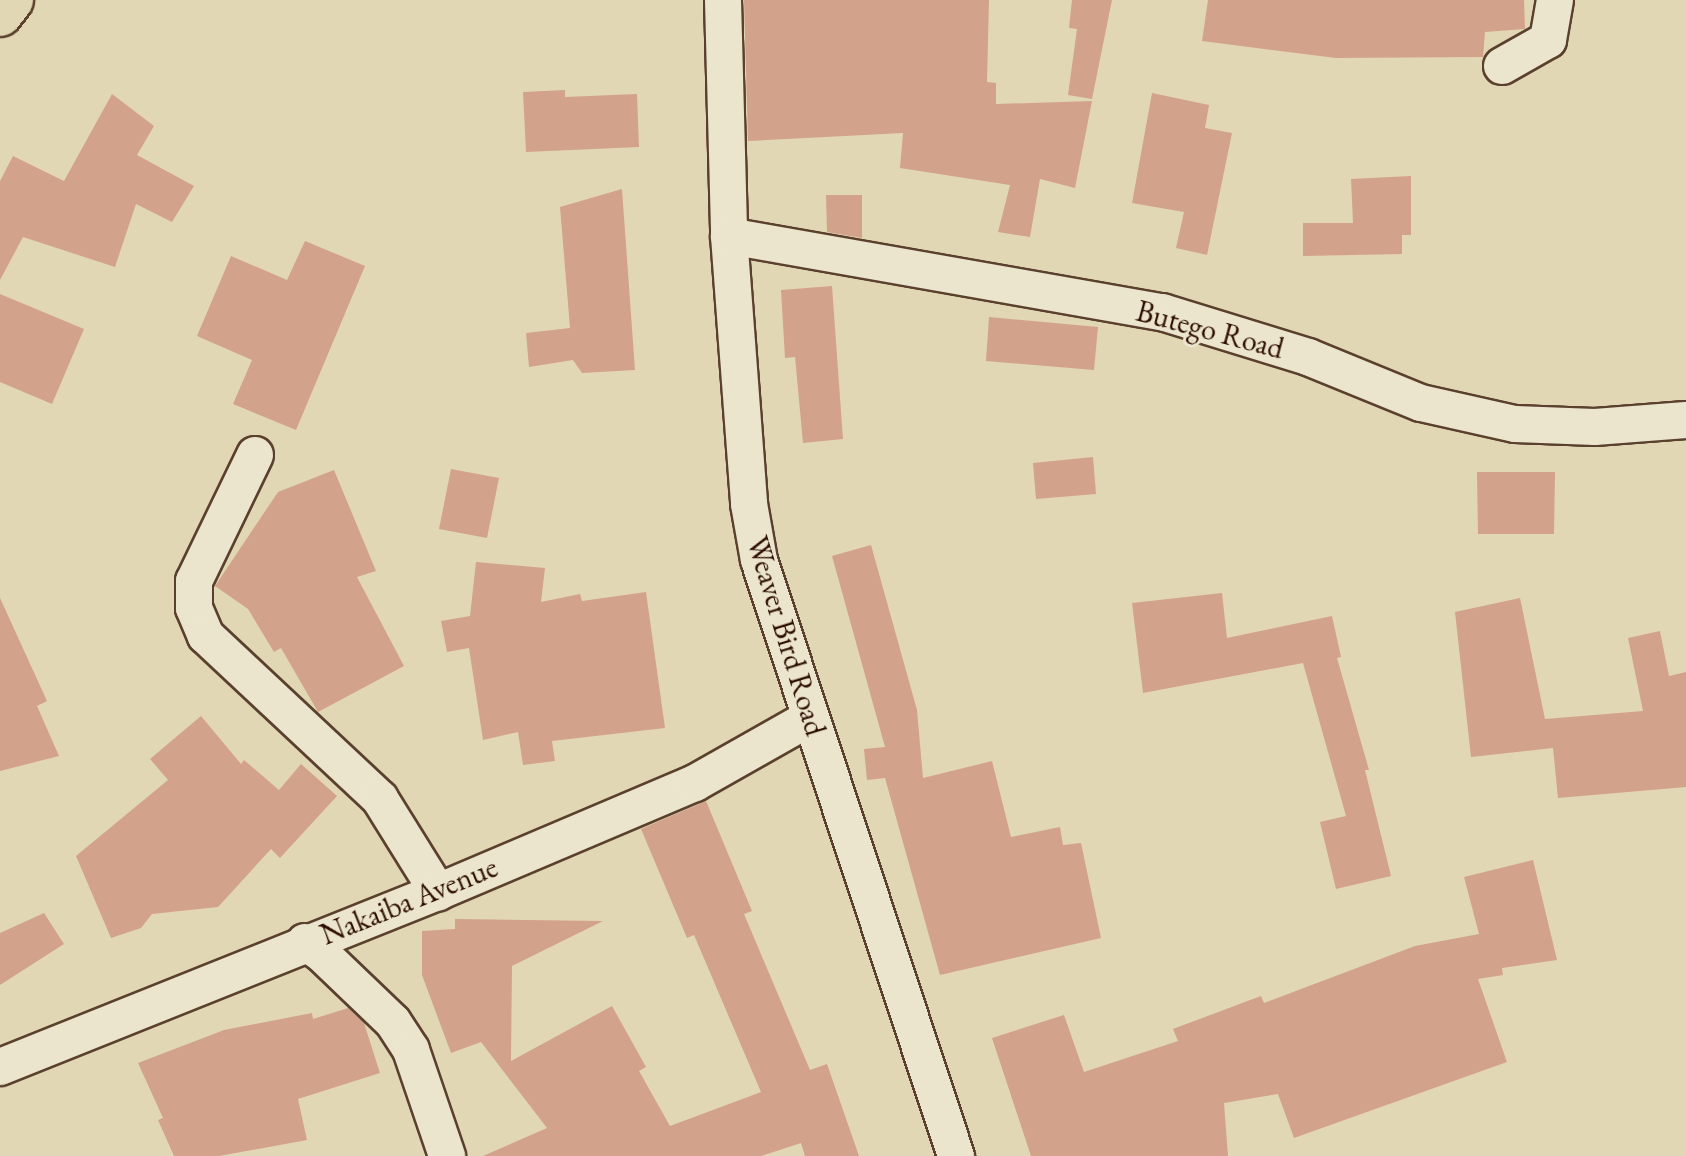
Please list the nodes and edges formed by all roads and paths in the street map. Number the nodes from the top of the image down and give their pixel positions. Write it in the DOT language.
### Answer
graph roads {
  1 [pos="11,0"];
  2 [pos="723,0"];
  3 [pos="1555,0"];
  4 [pos="0,14"];
  5 [pos="1502,66"];
  6 [pos="729,236"];
  7 [pos="1686,420"];
  8 [pos="255,455"];
  9 [pos="810,718"];
  10 [pos="438,892"];
  11 [pos="305,942"];
  12 [pos="0,1067"];
  13 [pos="447,1156"];
  14 [pos="956,1156"];
  1 -- 4 [label="highway"];
  2 -- 6 [label="street, Weaver Bird Road"];
  3 -- 5 [label="street"];
  6 -- 7 [label="street, Butego Road"];
  6 -- 9 [label="street, Weaver Bird Road"];
  8 -- 10 [label="street"];
  9 -- 10 [label="street, Nakaiba Avenue"];
  9 -- 14 [label="street, Weaver Bird Road"];
  10 -- 11 [label="street, Nakaiba Avenue"];
  11 -- 12 [label="street, Nakaiba Avenue"];
  11 -- 13 [label="street"];
}
